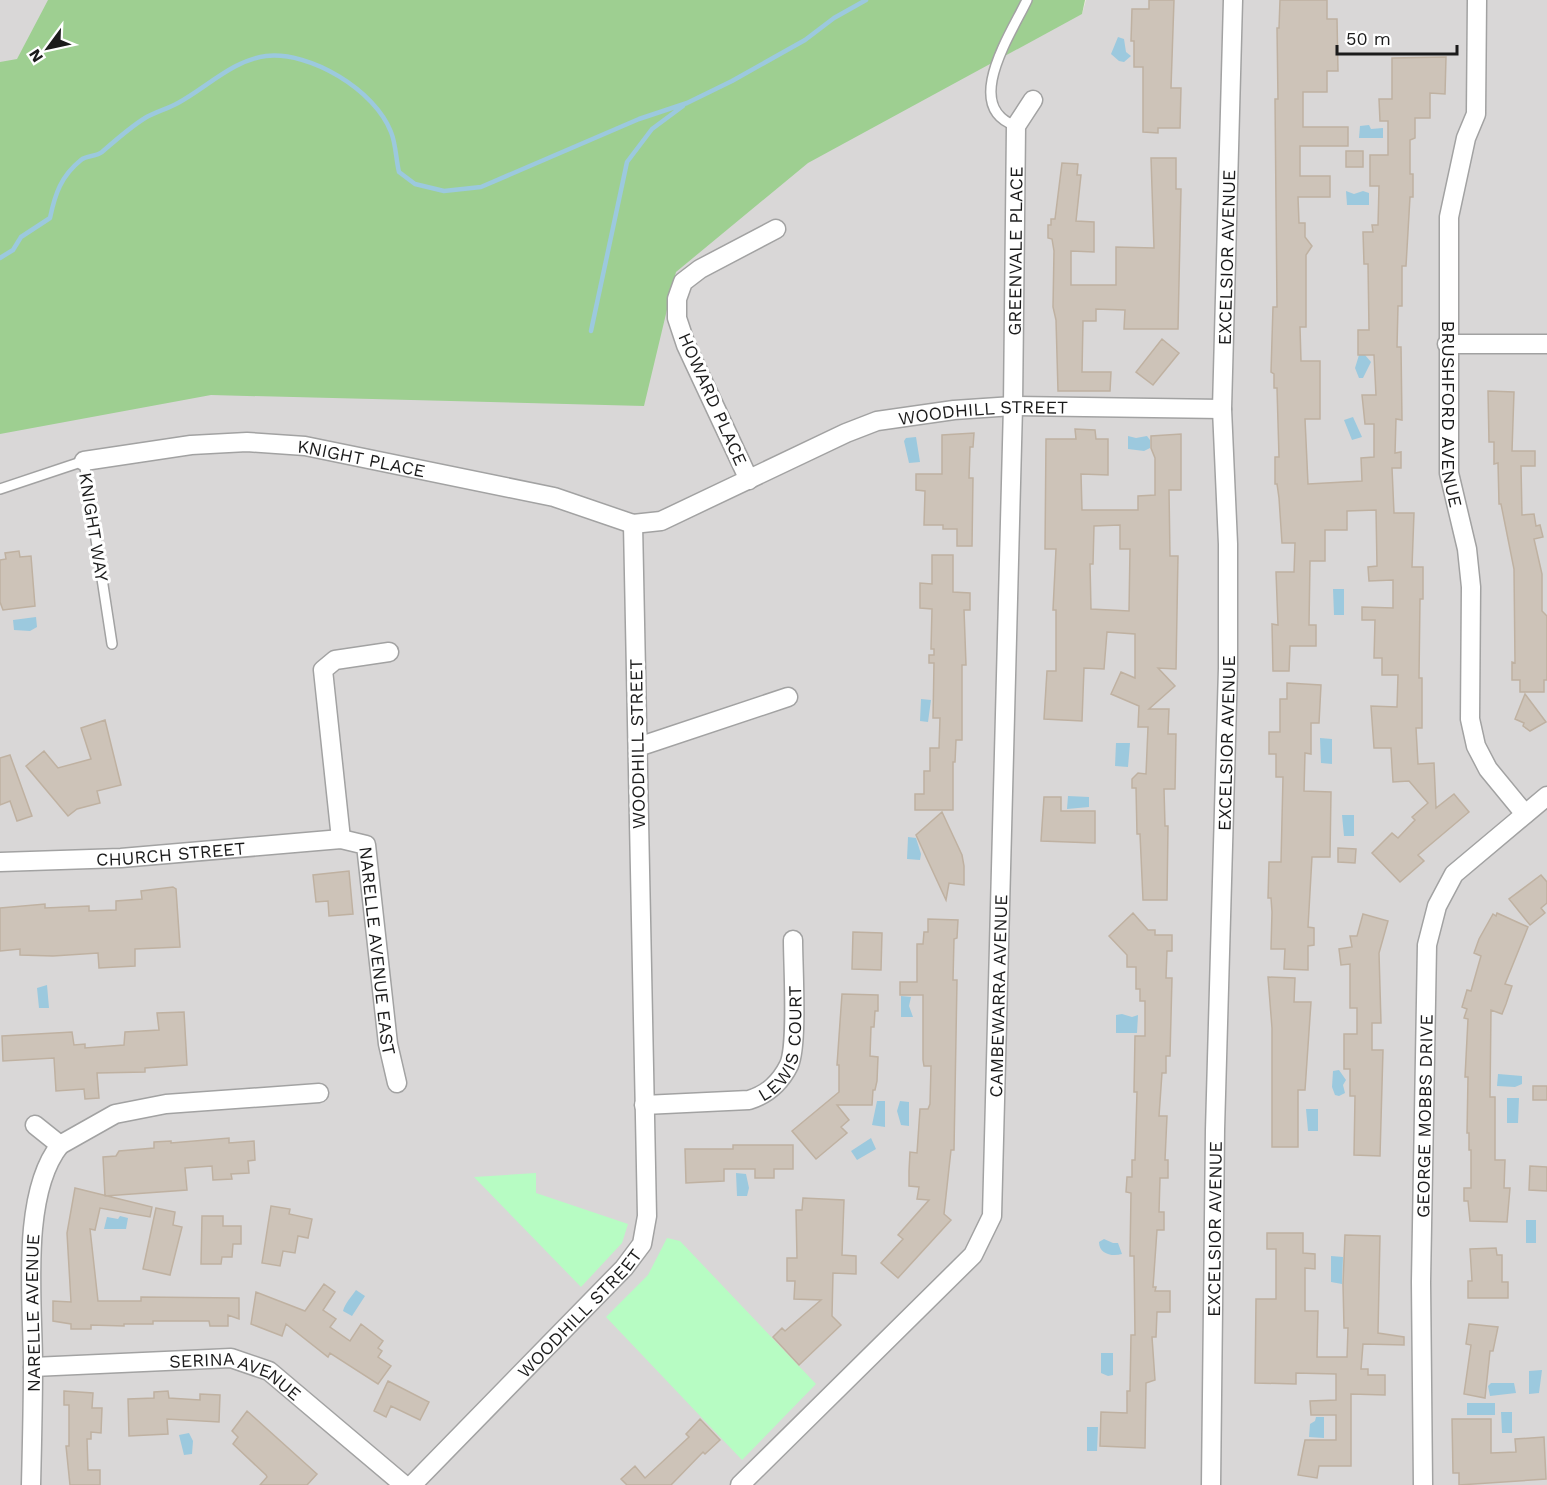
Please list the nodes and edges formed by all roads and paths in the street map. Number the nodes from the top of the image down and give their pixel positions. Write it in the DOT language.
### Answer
graph roads {
  1 [pos="1027,0"];
  2 [pos="1233,0"];
  3 [pos="1477,0"];
  4 [pos="1033,100"];
  5 [pos="1016,126"];
  6 [pos="776,229"];
  7 [pos="1448,344"];
  8 [pos="1547,344"];
  9 [pos="1013,406"];
  10 [pos="1222,409"];
  11 [pos="84,461"];
  12 [pos="749,480"];
  13 [pos="0,489"];
  14 [pos="633,524"];
  15 [pos="112,644"];
  16 [pos="389,652"];
  17 [pos="788,697"];
  18 [pos="638,747"];
  19 [pos="1547,796"];
  20 [pos="1525,814"];
  21 [pos="341,839"];
  22 [pos="0,862"];
  23 [pos="793,940"];
  24 [pos="397,1083"];
  25 [pos="319,1093"];
  26 [pos="644,1105"];
  27 [pos="35,1125"];
  28 [pos="60,1145"];
  29 [pos="33,1367"];
  30 [pos="31,1485"];
  31 [pos="404,1485"];
  32 [pos="412,1485"];
  33 [pos="740,1485"];
  34 [pos="1211,1485"];
  35 [pos="1423,1485"];
  1 -- 5 [label="lane"];
  2 -- 10 [label="street, EXCELSIOR AVENUE"];
  3 -- 7 [label="street, BRUSHFORD AVENUE"];
  4 -- 5 [label="street"];
  5 -- 9 [label="street, GREENVALE PLACE"];
  6 -- 12 [label="street, HOWARD PLACE"];
  7 -- 8 [label="street"];
  7 -- 20 [label="street, BRUSHFORD AVENUE"];
  9 -- 10 [label="street, WOODHILL STREET"];
  9 -- 12 [label="street, WOODHILL STREET"];
  9 -- 33 [label="street, CAMBEWARRA AVENUE"];
  10 -- 34 [label="street, EXCELSIOR AVENUE"];
  11 -- 13 [label="lane, KNIGHT WAY"];
  11 -- 14 [label="street, KNIGHT PLACE"];
  11 -- 15 [label="lane, KNIGHT WAY"];
  12 -- 14 [label="street, WOODHILL STREET"];
  14 -- 18 [label="street, WOODHILL STREET"];
  16 -- 21 [label="street"];
  17 -- 18 [label="street"];
  18 -- 26 [label="street, WOODHILL STREET"];
  19 -- 20 [label="street, GEORGE MOBBS DRIVE"];
  20 -- 35 [label="street, GEORGE MOBBS DRIVE"];
  21 -- 22 [label="street, CHURCH STREET"];
  21 -- 24 [label="street, NARELLE AVENUE EAST"];
  23 -- 26 [label="street, LEWIS COURT"];
  25 -- 28 [label="street"];
  26 -- 32 [label="street, WOODHILL STREET"];
  27 -- 28 [label="street"];
  28 -- 29 [label="street, NARELLE AVENUE"];
  29 -- 30 [label="street, NARELLE AVENUE"];
  29 -- 31 [label="street, SERINA AVENUE"];
}
